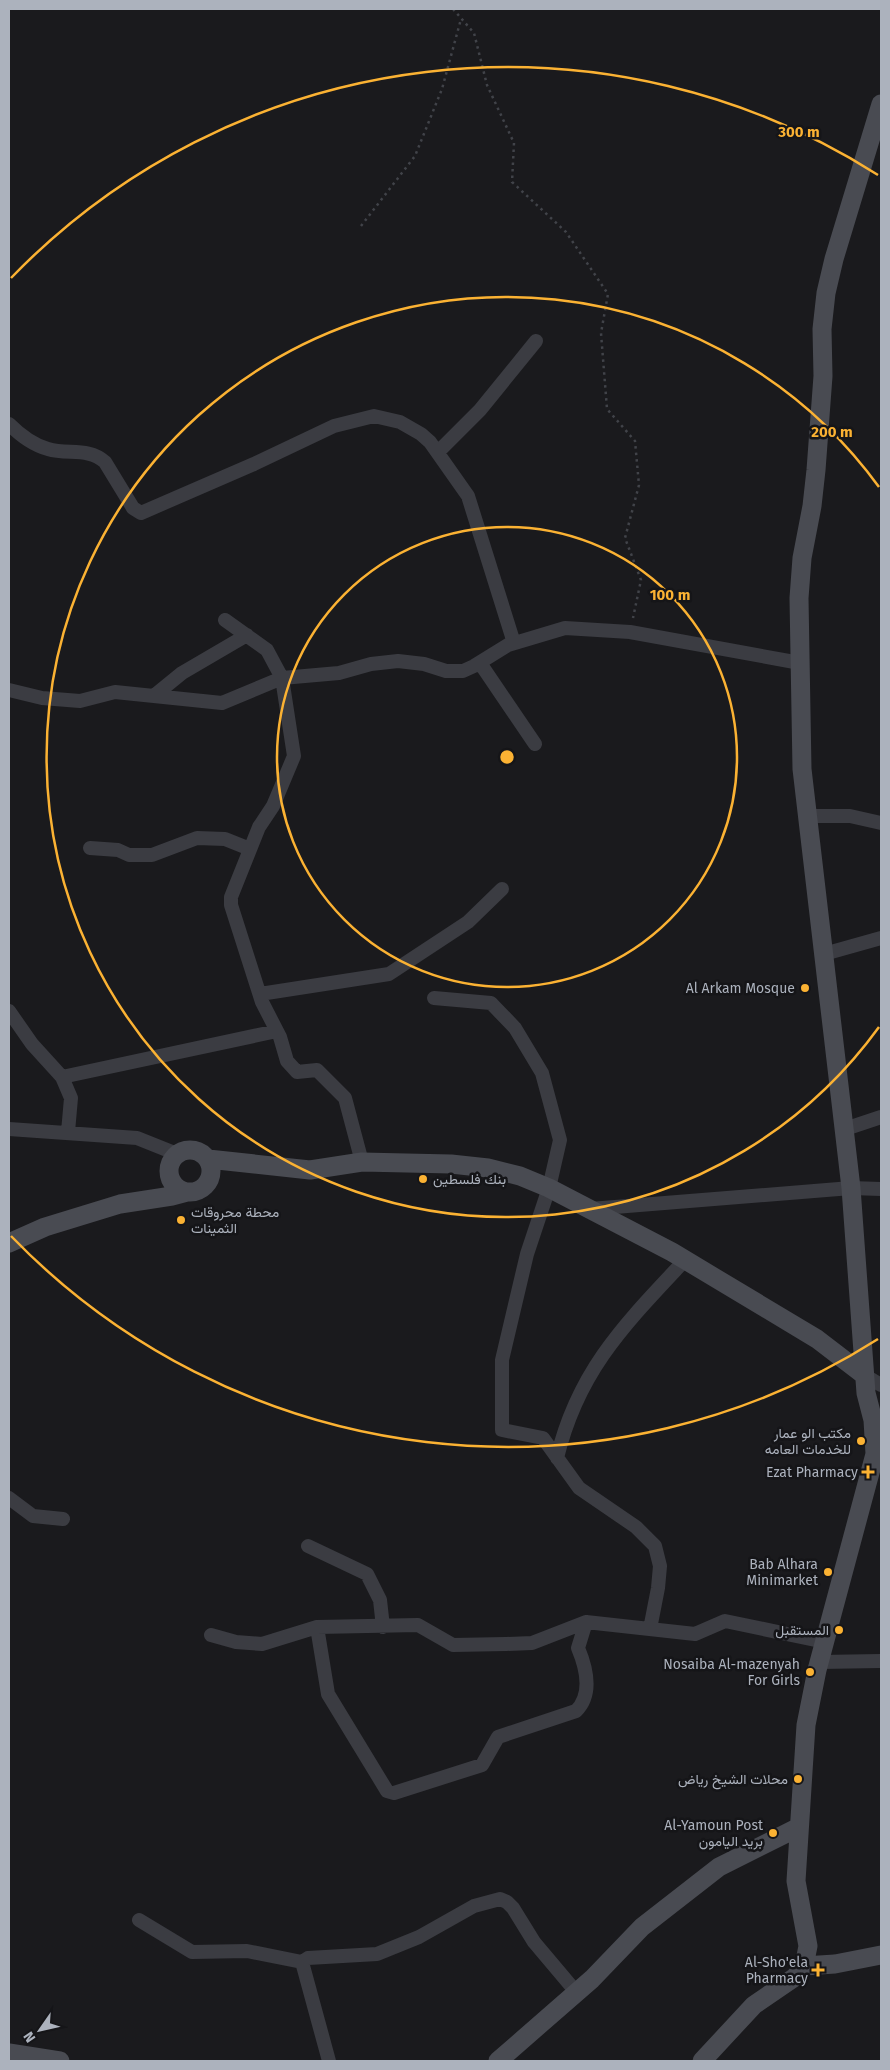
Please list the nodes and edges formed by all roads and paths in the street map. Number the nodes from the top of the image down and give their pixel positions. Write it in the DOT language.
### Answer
graph roads {
  1 [pos="453,9"];
  2 [pos="462,19"];
  3 [pos="881,104"];
  4 [pos="361,226"];
  5 [pos="536,341"];
  6 [pos="9,424"];
  7 [pos="438,452"];
  8 [pos="225,620"];
  9 [pos="630,632"];
  10 [pos="247,635"];
  11 [pos="514,643"];
  12 [pos="480,663"];
  13 [pos="800,663"];
  14 [pos="282,678"];
  15 [pos="9,690"];
  16 [pos="154,695"];
  17 [pos="535,744"];
  18 [pos="808,816"];
  19 [pos="881,823"];
  20 [pos="90,848"];
  21 [pos="250,849"];
  22 [pos="502,889"];
  23 [pos="881,938"];
  24 [pos="824,954"];
  25 [pos="260,994"];
  26 [pos="434,998"];
  27 [pos="9,1011"];
  28 [pos="277,1031"];
  29 [pos="62,1077"];
  30 [pos="881,1118"];
  31 [pos="9,1129"];
  32 [pos="845,1129"];
  33 [pos="68,1132"];
  34 [pos="177,1154"];
  35 [pos="208,1160"];
  36 [pos="362,1162"];
  37 [pos="549,1188"];
  38 [pos="851,1188"];
  39 [pos="881,1189"];
  40 [pos="187,1192"];
  41 [pos="590,1209"];
  42 [pos="9,1243"];
  43 [pos="685,1260"];
  44 [pos="864,1375"];
  45 [pos="881,1385"];
  46 [pos="557,1458"];
  47 [pos="9,1498"];
  48 [pos="63,1519"];
  49 [pos="308,1546"];
  50 [pos="586,1622"];
  51 [pos="317,1627"];
  52 [pos="383,1627"];
  53 [pos="650,1629"];
  54 [pos="211,1635"];
  55 [pos="825,1642"];
  56 [pos="820,1662"];
  57 [pos="881,1662"];
  58 [pos="799,1827"];
  59 [pos="139,1920"];
  60 [pos="881,1955"];
  61 [pos="302,1962"];
  62 [pos="804,1966"];
  63 [pos="577,1993"];
  64 [pos="21,2056"];
  65 [pos="60,2061"];
  66 [pos="329,2061"];
  67 [pos="498,2061"];
  68 [pos="702,2061"];
  1 -- 2 [label="path"];
  2 -- 4 [label="path"];
  2 -- 9 [label="path"];
  3 -- 13 [label="street"];
  5 -- 7 [label="street"];
  6 -- 7 [label="street"];
  7 -- 11 [label="street"];
  8 -- 10 [label="street"];
  9 -- 11 [label="street"];
  9 -- 13 [label="street"];
  10 -- 14 [label="street"];
  10 -- 16 [label="street"];
  11 -- 12 [label="street"];
  12 -- 14 [label="street"];
  12 -- 17 [label="street"];
  13 -- 18 [label="street"];
  14 -- 16 [label="street"];
  14 -- 21 [label="street"];
  15 -- 16 [label="street"];
  18 -- 19 [label="street"];
  18 -- 24 [label="street"];
  20 -- 21 [label="street"];
  21 -- 25 [label="street"];
  22 -- 25 [label="street"];
  23 -- 24 [label="street"];
  24 -- 32 [label="street"];
  25 -- 28 [label="street"];
  26 -- 37 [label="street"];
  27 -- 29 [label="street"];
  28 -- 29 [label="street"];
  28 -- 36 [label="street"];
  29 -- 33 [label="street"];
  30 -- 32 [label="street"];
  31 -- 33 [label="street"];
  32 -- 38 [label="street"];
  33 -- 34 [label="street"];
  34 -- 35 [label="street"];
  34 -- 40 [label="street"];
  35 -- 36 [label="street"];
  35 -- 40 [label="street"];
  36 -- 37 [label="street"];
  37 -- 41 [label="street"];
  37 -- 46 [label="street"];
  38 -- 39 [label="street"];
  38 -- 41 [label="street"];
  38 -- 44 [label="street"];
  40 -- 42 [label="street"];
  41 -- 43 [label="street"];
  43 -- 44 [label="street"];
  43 -- 46 [label="street"];
  44 -- 45 [label="street"];
  44 -- 55 [label="street"];
  46 -- 53 [label="street"];
  47 -- 48 [label="street"];
  49 -- 52 [label="street"];
  50 -- 51 [label="street"];
  50 -- 52 [label="street"];
  50 -- 53 [label="street"];
  51 -- 52 [label="street"];
  51 -- 54 [label="street"];
  53 -- 55 [label="street"];
  55 -- 56 [label="street"];
  56 -- 57 [label="street"];
  56 -- 58 [label="street"];
  58 -- 62 [label="street"];
  58 -- 63 [label="street"];
  59 -- 61 [label="street"];
  60 -- 62 [label="street"];
  61 -- 63 [label="street"];
  61 -- 66 [label="street"];
  62 -- 68 [label="street"];
  63 -- 67 [label="street"];
  64 -- 65 [label="street"];
}
